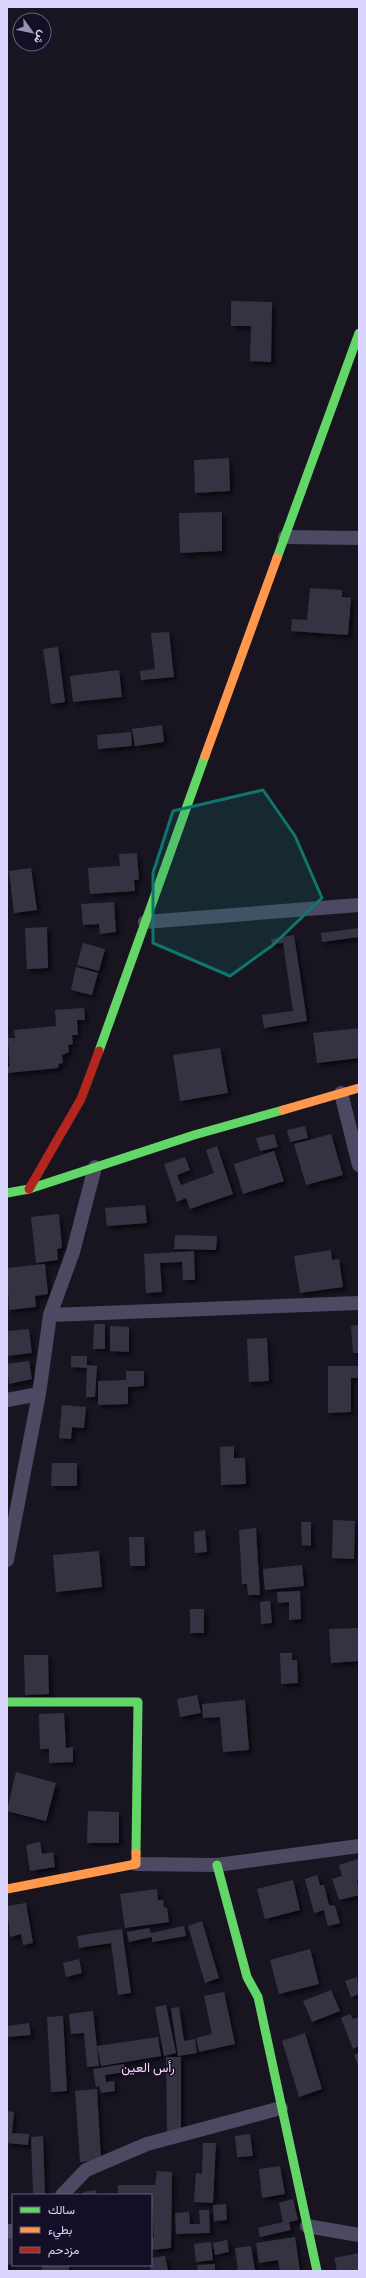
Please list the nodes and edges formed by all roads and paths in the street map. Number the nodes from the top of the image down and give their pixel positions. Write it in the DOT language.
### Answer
graph roads {
  1 [pos="359,333"];
  2 [pos="285,536"];
  3 [pos="359,538"];
  4 [pos="359,905"];
  5 [pos="145,922"];
  6 [pos="359,1088"];
  7 [pos="341,1094"];
  8 [pos="359,1165"];
  9 [pos="95,1167"];
  10 [pos="30,1189"];
  11 [pos="7,1193"];
  12 [pos="359,1303"];
  13 [pos="50,1315"];
  14 [pos="39,1394"];
  15 [pos="7,1400"];
  16 [pos="7,1560"];
  17 [pos="7,1702"];
  18 [pos="359,1846"];
  19 [pos="136,1864"];
  20 [pos="217,1865"];
  21 [pos="7,1889"];
  22 [pos="281,2108"];
  23 [pos="63,2194"];
  24 [pos="308,2226"];
  25 [pos="359,2235"];
  26 [pos="317,2271"];
  1 -- 2 [label="main road"];
  2 -- 3 [label="street"];
  2 -- 5 [label="main road"];
  4 -- 5 [label="street"];
  5 -- 10 [label="main road"];
  6 -- 7 [label="main road"];
  7 -- 8 [label="street"];
  7 -- 9 [label="main road"];
  9 -- 10 [label="main road"];
  9 -- 13 [label="street"];
  10 -- 11 [label="main road"];
  12 -- 13 [label="street"];
  13 -- 14 [label="street"];
  14 -- 15 [label="street"];
  14 -- 16 [label="street"];
  17 -- 19 [label="main road"];
  18 -- 20 [label="street"];
  19 -- 20 [label="street"];
  19 -- 21 [label="main road"];
  20 -- 22 [label="main road"];
  22 -- 23 [label="street"];
  22 -- 24 [label="main road"];
  24 -- 25 [label="street"];
  24 -- 26 [label="main road"];
}
